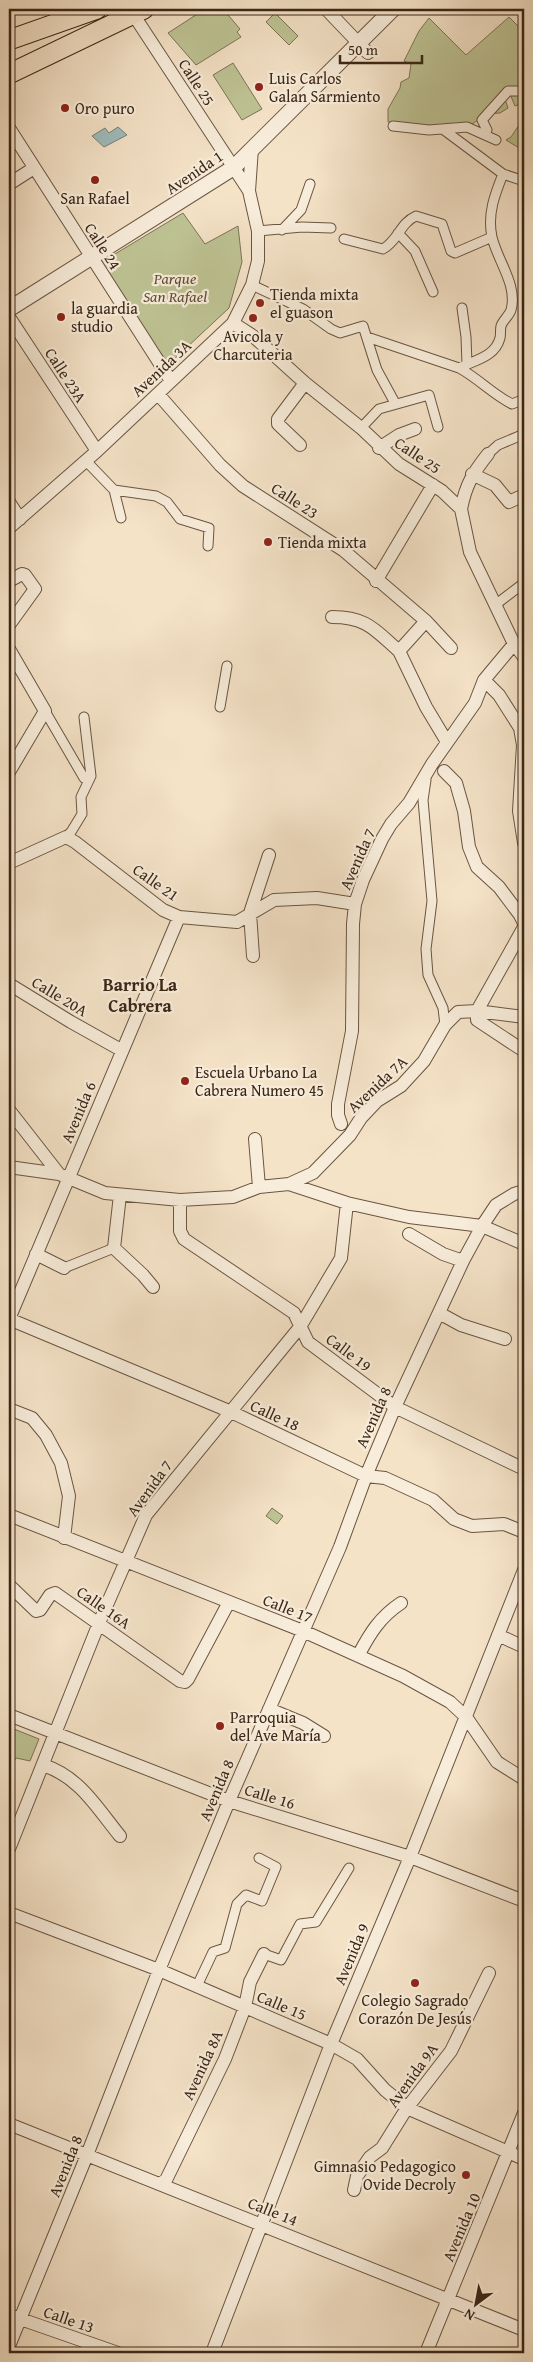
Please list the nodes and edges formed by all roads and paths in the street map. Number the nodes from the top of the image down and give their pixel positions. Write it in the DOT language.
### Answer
graph roads {
  1 [pos="98,9"];
  2 [pos="326,9"];
  3 [pos="393,9"];
  4 [pos="139,11"];
  5 [pos="9,40"];
  6 [pos="364,49"];
  7 [pos="9,74"];
  8 [pos="524,91"];
  9 [pos="393,126"];
  10 [pos="9,128"];
  11 [pos="444,130"];
  12 [pos="485,133"];
  13 [pos="496,140"];
  14 [pos="252,148"];
  15 [pos="34,168"];
  16 [pos="233,168"];
  17 [pos="503,174"];
  18 [pos="524,181"];
  19 [pos="9,184"];
  20 [pos="310,184"];
  21 [pos="249,191"];
  22 [pos="331,228"];
  23 [pos="282,230"];
  24 [pos="258,231"];
  25 [pos="398,233"];
  26 [pos="492,236"];
  27 [pos="344,239"];
  28 [pos="90,257"];
  29 [pos="252,285"];
  30 [pos="433,292"];
  31 [pos="462,308"];
  32 [pos="9,309"];
  33 [pos="9,317"];
  34 [pos="233,323"];
  35 [pos="367,337"];
  36 [pos="463,366"];
  37 [pos="171,381"];
  38 [pos="305,383"];
  39 [pos="158,394"];
  40 [pos="395,403"];
  41 [pos="524,403"];
  42 [pos="438,427"];
  43 [pos="361,428"];
  44 [pos="415,429"];
  45 [pos="524,434"];
  46 [pos="300,445"];
  47 [pos="379,448"];
  48 [pos="97,451"];
  49 [pos="488,454"];
  50 [pos="86,461"];
  51 [pos="472,474"];
  52 [pos="433,485"];
  53 [pos="114,490"];
  54 [pos="524,496"];
  55 [pos="9,502"];
  56 [pos="461,509"];
  57 [pos="121,518"];
  58 [pos="20,519"];
  59 [pos="9,528"];
  60 [pos="208,546"];
  61 [pos="376,580"];
  62 [pos="9,581"];
  63 [pos="524,583"];
  64 [pos="495,605"];
  65 [pos="332,617"];
  66 [pos="426,621"];
  67 [pos="9,625"];
  68 [pos="514,644"];
  69 [pos="451,648"];
  70 [pos="9,649"];
  71 [pos="399,651"];
  72 [pos="524,657"];
  73 [pos="227,666"];
  74 [pos="484,680"];
  75 [pos="220,707"];
  76 [pos="45,711"];
  77 [pos="84,717"];
  78 [pos="447,742"];
  79 [pos="9,772"];
  80 [pos="444,772"];
  81 [pos="91,776"];
  82 [pos="426,776"];
  83 [pos="66,837"];
  84 [pos="524,843"];
  85 [pos="269,855"];
  86 [pos="9,863"];
  87 [pos="355,904"];
  88 [pos="250,913"];
  89 [pos="179,917"];
  90 [pos="524,923"];
  91 [pos="524,927"];
  92 [pos="254,956"];
  93 [pos="9,984"];
  94 [pos="477,1011"];
  95 [pos="524,1017"];
  96 [pos="445,1024"];
  97 [pos="121,1050"];
  98 [pos="524,1051"];
  99 [pos="9,1110"];
  100 [pos="341,1124"];
  101 [pos="256,1139"];
  102 [pos="9,1167"];
  103 [pos="64,1176"];
  104 [pos="289,1184"];
  105 [pos="259,1187"];
  106 [pos="524,1191"];
  107 [pos="120,1196"];
  108 [pos="180,1200"];
  109 [pos="347,1203"];
  110 [pos="482,1226"];
  111 [pos="409,1234"];
  112 [pos="524,1244"];
  113 [pos="114,1248"];
  114 [pos="36,1254"];
  115 [pos="463,1261"];
  116 [pos="64,1268"];
  117 [pos="153,1287"];
  118 [pos="439,1313"];
  119 [pos="9,1319"];
  120 [pos="300,1327"];
  121 [pos="505,1339"];
  122 [pos="395,1406"];
  123 [pos="9,1408"];
  124 [pos="229,1411"];
  125 [pos="524,1469"];
  126 [pos="366,1476"];
  127 [pos="9,1515"];
  128 [pos="524,1532"];
  129 [pos="64,1538"];
  130 [pos="125,1561"];
  131 [pos="524,1570"];
  132 [pos="9,1585"];
  133 [pos="229,1602"];
  134 [pos="401,1603"];
  135 [pos="99,1623"];
  136 [pos="302,1632"];
  137 [pos="498,1636"];
  138 [pos="524,1647"];
  139 [pos="358,1656"];
  140 [pos="269,1709"];
  141 [pos="9,1715"];
  142 [pos="466,1717"];
  143 [pos="55,1732"];
  144 [pos="324,1736"];
  145 [pos="43,1765"];
  146 [pos="524,1779"];
  147 [pos="229,1801"];
  148 [pos="120,1836"];
  149 [pos="9,1849"];
  150 [pos="410,1857"];
  151 [pos="259,1858"];
  152 [pos="348,1868"];
  153 [pos="524,1901"];
  154 [pos="9,1913"];
  155 [pos="264,1954"];
  156 [pos="158,1970"];
  157 [pos="489,1973"];
  158 [pos="197,1986"];
  159 [pos="245,2007"];
  160 [pos="331,2044"];
  161 [pos="407,2108"];
  162 [pos="524,2113"];
  163 [pos="9,2124"];
  164 [pos="510,2153"];
  165 [pos="87,2155"];
  166 [pos="524,2159"];
  167 [pos="159,2184"];
  168 [pos="354,2190"];
  169 [pos="260,2224"];
  170 [pos="448,2299"];
  171 [pos="14,2317"];
  172 [pos="524,2330"];
  173 [pos="9,2346"];
  174 [pos="118,2353"];
  175 [pos="212,2353"];
  176 [pos="426,2353"];
  1 -- 5 [label="main road"];
  2 -- 6 [label="street"];
  3 -- 6 [label="street, Avenida 1"];
  4 -- 7 [label="main road"];
  4 -- 16 [label="street, Calle 25"];
  6 -- 14 [label="street, Avenida 1"];
  8 -- 12 [label="street"];
  9 -- 11 [label="street"];
  10 -- 15 [label="street, Calle 24"];
  11 -- 12 [label="street"];
  11 -- 17 [label="street"];
  12 -- 13 [label="street"];
  14 -- 16 [label="street, Avenida 1"];
  14 -- 21 [label="street, Avenida 3A"];
  15 -- 19 [label="street"];
  15 -- 28 [label="street, Calle 24"];
  16 -- 21 [label="street, Avenida 3A"];
  16 -- 28 [label="street, Avenida 1"];
  17 -- 18 [label="street"];
  17 -- 26 [label="street"];
  20 -- 23 [label="street"];
  21 -- 24 [label="street, Avenida 3A"];
  22 -- 23 [label="street"];
  23 -- 24 [label="street"];
  24 -- 29 [label="street, Avenida 3A"];
  25 -- 26 [label="street"];
  25 -- 27 [label="street"];
  25 -- 30 [label="street"];
  26 -- 36 [label="street"];
  28 -- 32 [label="street, Avenida 1"];
  28 -- 37 [label="street, Calle 24"];
  29 -- 34 [label="street, Avenida 3A"];
  29 -- 35 [label="street"];
  31 -- 36 [label="street"];
  33 -- 48 [label="street, Calle 23A"];
  34 -- 37 [label="street, Avenida 3A"];
  34 -- 38 [label="street, Calle 25"];
  35 -- 36 [label="street"];
  35 -- 40 [label="street"];
  36 -- 41 [label="street"];
  37 -- 39 [label="street, Avenida 3A"];
  38 -- 43 [label="street, Calle 25"];
  38 -- 46 [label="street"];
  39 -- 48 [label="street, Avenida 3A"];
  39 -- 61 [label="street, Calle 23"];
  40 -- 42 [label="street"];
  40 -- 43 [label="street"];
  43 -- 47 [label="street, Calle 25"];
  44 -- 47 [label="street"];
  45 -- 49 [label="street"];
  47 -- 52 [label="street, Calle 25"];
  48 -- 50 [label="street, Avenida 3A"];
  49 -- 51 [label="street"];
  50 -- 53 [label="street"];
  50 -- 58 [label="street, Avenida 3A"];
  51 -- 54 [label="street"];
  51 -- 56 [label="street"];
  52 -- 56 [label="street, Calle 25"];
  52 -- 61 [label="street"];
  53 -- 57 [label="street"];
  53 -- 60 [label="street"];
  55 -- 58 [label="street"];
  56 -- 64 [label="street"];
  58 -- 59 [label="street, Avenida 3A"];
  61 -- 66 [label="street, Calle 23"];
  62 -- 67 [label="street"];
  63 -- 64 [label="street"];
  64 -- 68 [label="street"];
  65 -- 71 [label="street"];
  66 -- 69 [label="street, Calle 23"];
  66 -- 71 [label="street"];
  68 -- 72 [label="street"];
  68 -- 74 [label="street, Avenida 7"];
  70 -- 76 [label="street"];
  71 -- 78 [label="street"];
  73 -- 75 [label="street"];
  74 -- 78 [label="street, Avenida 7"];
  74 -- 84 [label="street"];
  76 -- 79 [label="street"];
  76 -- 81 [label="street"];
  77 -- 81 [label="street"];
  78 -- 82 [label="street, Avenida 7"];
  80 -- 90 [label="street"];
  81 -- 83 [label="street"];
  82 -- 87 [label="street, Avenida 7"];
  82 -- 96 [label="street"];
  83 -- 86 [label="street"];
  83 -- 89 [label="street, Calle 21"];
  85 -- 88 [label="street"];
  87 -- 88 [label="street, Calle 21"];
  87 -- 100 [label="street, Avenida 7"];
  88 -- 89 [label="street, Calle 21"];
  88 -- 92 [label="street"];
  89 -- 97 [label="street, Avenida 6"];
  91 -- 94 [label="street"];
  93 -- 97 [label="street, Calle 20A"];
  94 -- 95 [label="street, Avenida 7A"];
  94 -- 96 [label="street, Avenida 7A"];
  94 -- 98 [label="street"];
  96 -- 104 [label="street, Avenida 7A"];
  97 -- 103 [label="street, Avenida 6"];
  99 -- 103 [label="street"];
  101 -- 105 [label="street"];
  102 -- 103 [label="street"];
  103 -- 107 [label="street"];
  103 -- 114 [label="street, Avenida 6"];
  104 -- 105 [label="street"];
  104 -- 109 [label="street"];
  105 -- 108 [label="street"];
  106 -- 110 [label="street"];
  107 -- 108 [label="street"];
  107 -- 113 [label="street"];
  108 -- 120 [label="street, Calle 19"];
  109 -- 110 [label="street"];
  109 -- 120 [label="street, Avenida 7"];
  110 -- 112 [label="street"];
  110 -- 115 [label="street, Avenida 8"];
  111 -- 115 [label="street"];
  113 -- 116 [label="street"];
  113 -- 117 [label="street"];
  114 -- 116 [label="street"];
  114 -- 119 [label="street, Avenida 6"];
  115 -- 118 [label="street, Avenida 8"];
  118 -- 121 [label="street"];
  118 -- 122 [label="street, Avenida 8"];
  119 -- 124 [label="street, Calle 18"];
  120 -- 122 [label="street, Calle 19"];
  120 -- 124 [label="street, Avenida 7"];
  122 -- 125 [label="street, Calle 19"];
  122 -- 126 [label="street, Avenida 8"];
  123 -- 129 [label="street"];
  124 -- 126 [label="street, Calle 18"];
  124 -- 130 [label="street, Avenida 7"];
  126 -- 128 [label="street, Calle 18"];
  126 -- 136 [label="street, Avenida 8"];
  127 -- 129 [label="street, Calle 17"];
  129 -- 130 [label="street, Calle 17"];
  130 -- 133 [label="street, Calle 17"];
  130 -- 135 [label="street, Avenida 7"];
  131 -- 137 [label="street, Avenida 9"];
  132 -- 135 [label="street, Calle 16A"];
  133 -- 135 [label="street, Calle 16A"];
  133 -- 136 [label="street, Calle 17"];
  134 -- 139 [label="street"];
  135 -- 143 [label="street, Avenida 7"];
  136 -- 139 [label="street, Calle 17"];
  136 -- 140 [label="street, Avenida 8"];
  137 -- 138 [label="street"];
  137 -- 142 [label="street, Avenida 9"];
  139 -- 142 [label="street, Calle 17"];
  140 -- 144 [label="street"];
  140 -- 147 [label="street, Avenida 8"];
  141 -- 143 [label="street, Calle 16"];
  142 -- 146 [label="street, Calle 17"];
  142 -- 150 [label="street, Avenida 9"];
  143 -- 145 [label="street, Avenida 7"];
  143 -- 147 [label="street, Calle 16"];
  145 -- 148 [label="street"];
  145 -- 149 [label="street, Avenida 7"];
  147 -- 150 [label="street, Calle 16"];
  147 -- 156 [label="street, Avenida 8"];
  150 -- 153 [label="street, Calle 16"];
  150 -- 160 [label="street, Avenida 9"];
  151 -- 158 [label="street"];
  152 -- 155 [label="street"];
  154 -- 156 [label="street, Calle 15"];
  155 -- 159 [label="street, Avenida 8A"];
  156 -- 158 [label="street, Calle 15"];
  156 -- 165 [label="street, Avenida 8"];
  157 -- 161 [label="street, Avenida 9A"];
  158 -- 159 [label="street, Calle 15"];
  159 -- 160 [label="street, Calle 15"];
  159 -- 167 [label="street, Avenida 8A"];
  160 -- 161 [label="street, Calle 15"];
  160 -- 169 [label="street, Avenida 9"];
  161 -- 164 [label="street, Calle 15"];
  161 -- 168 [label="street, Avenida 9A"];
  162 -- 164 [label="street, Avenida 10"];
  163 -- 165 [label="street, Calle 14"];
  164 -- 166 [label="street, Calle 15"];
  164 -- 170 [label="street, Avenida 10"];
  165 -- 167 [label="street, Calle 14"];
  165 -- 171 [label="street, Avenida 8"];
  167 -- 169 [label="street, Calle 14"];
  169 -- 170 [label="street, Calle 14"];
  169 -- 175 [label="street, Avenida 9"];
  170 -- 172 [label="street, Calle 14"];
  170 -- 176 [label="street, Avenida 10"];
  171 -- 173 [label="street, Avenida 8"];
  171 -- 174 [label="street, Calle 13"];
}
